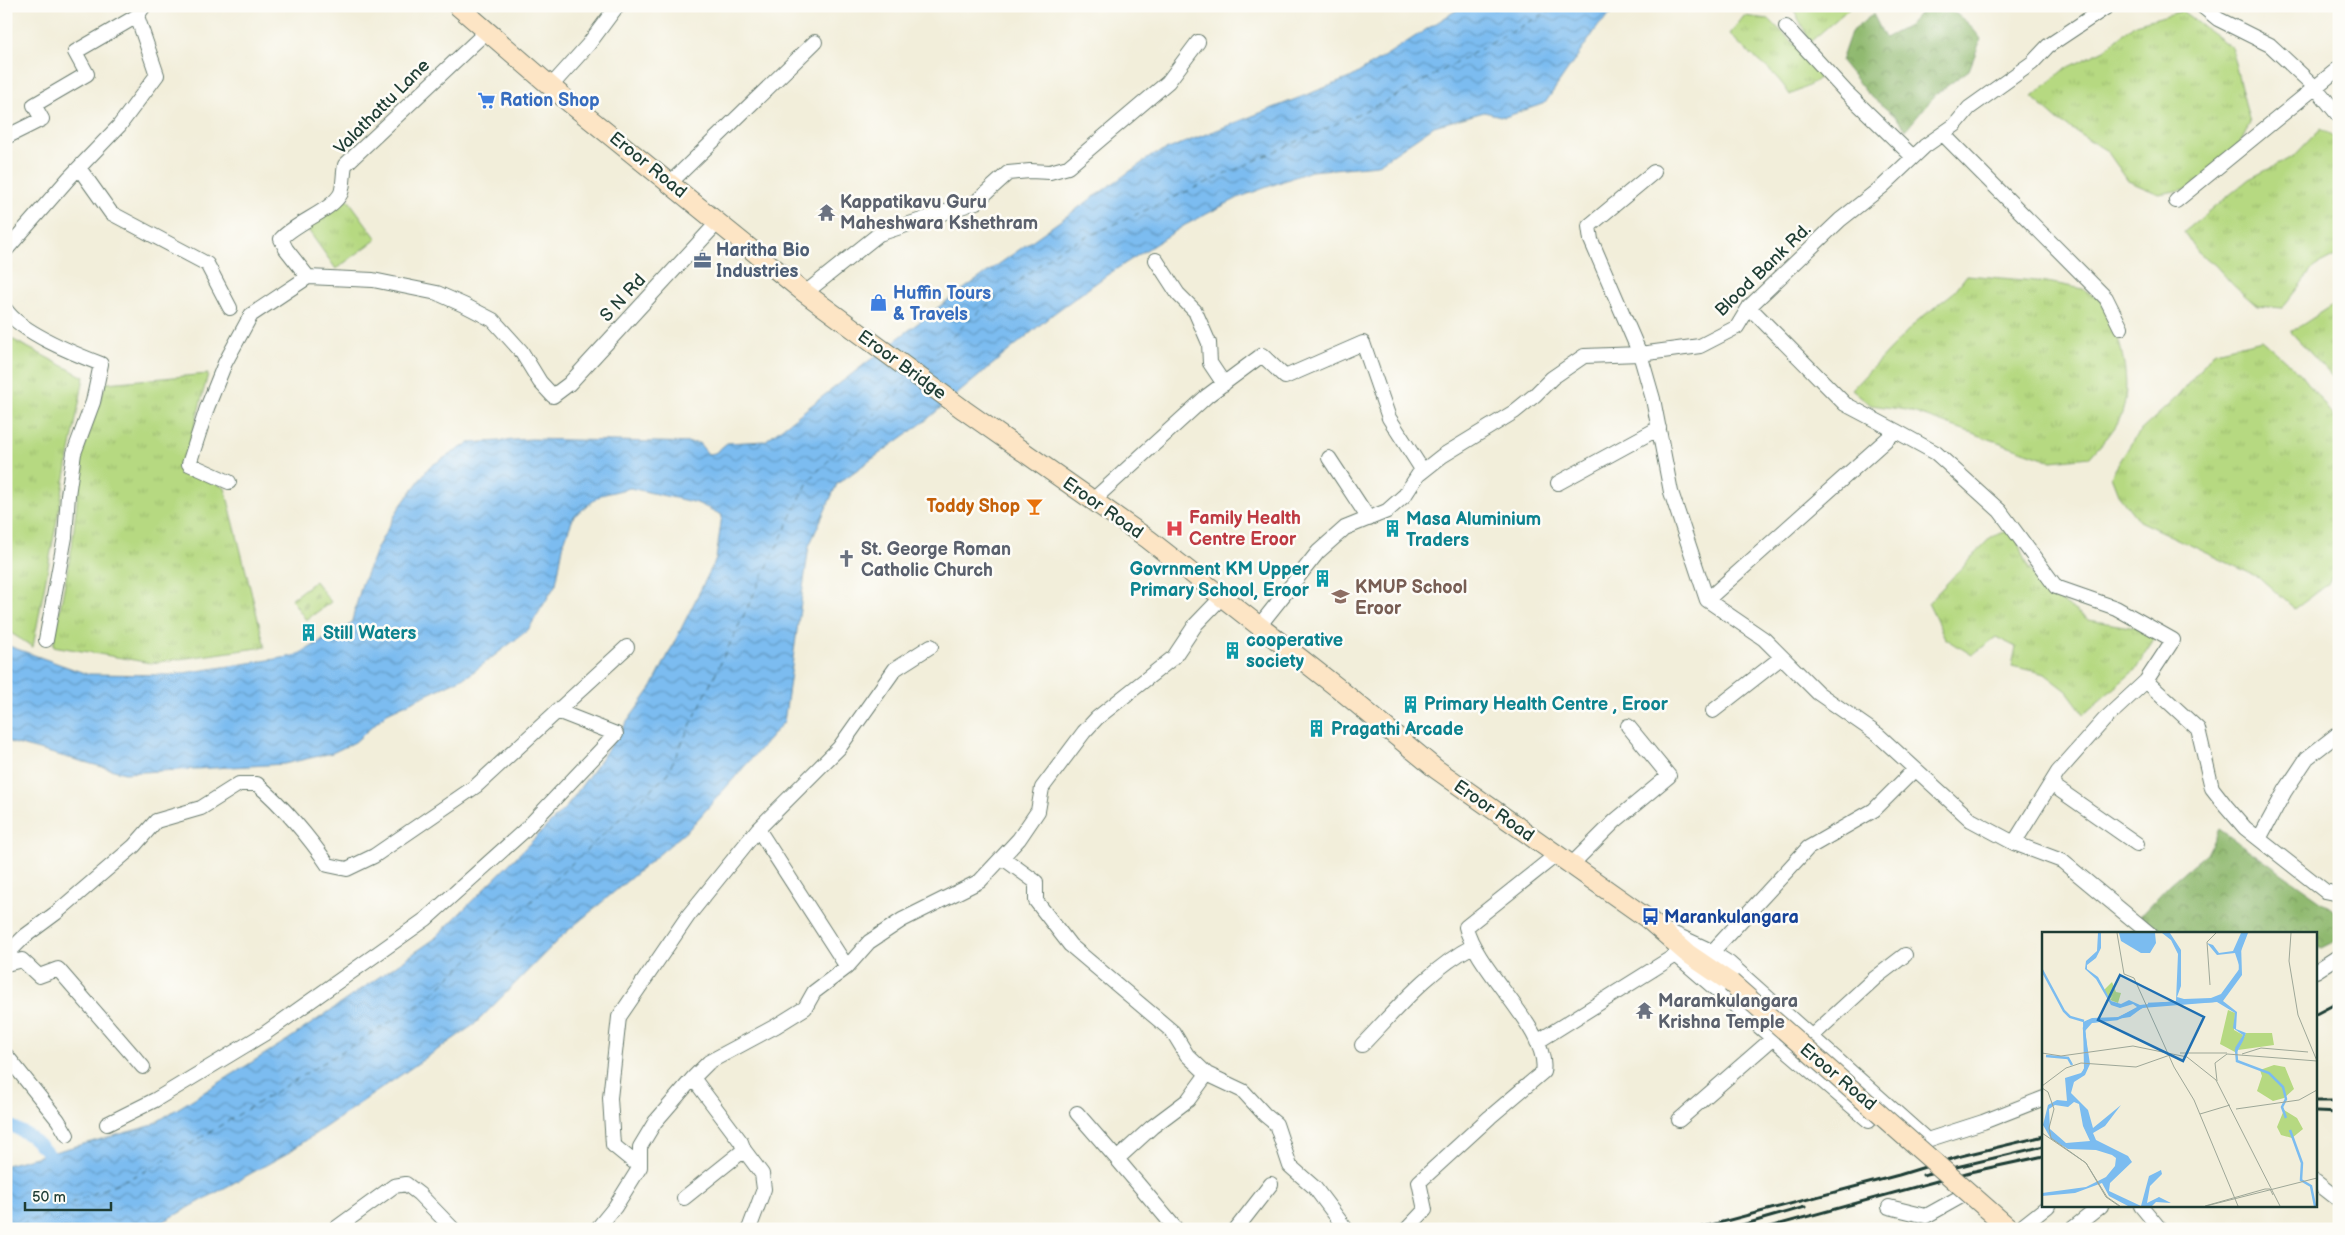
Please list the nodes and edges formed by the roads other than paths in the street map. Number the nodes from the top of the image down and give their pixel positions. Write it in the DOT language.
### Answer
graph roads {
  1 [pos="458,6"];
  2 [pos="617,6"];
  3 [pos="2108,6"];
  4 [pos="2202,6"];
  5 [pos="141,11"];
  6 [pos="1786,27"];
  7 [pos="487,31"];
  8 [pos="815,42"];
  9 [pos="1198,42"];
  10 [pos="2339,68"];
  11 [pos="551,86"];
  12 [pos="2316,88"];
  13 [pos="2339,116"];
  14 [pos="1943,134"];
  15 [pos="6,137"];
  16 [pos="1913,157"];
  17 [pos="79,168"];
  18 [pos="1654,172"];
  19 [pos="670,183"];
  20 [pos="2176,201"];
  21 [pos="718,222"];
  22 [pos="6,250"];
  23 [pos="1156,260"];
  24 [pos="308,277"];
  25 [pos="805,293"];
  26 [pos="1749,307"];
  27 [pos="230,308"];
  28 [pos="6,310"];
  29 [pos="840,320"];
  30 [pos="2121,328"];
  31 [pos="1640,354"];
  32 [pos="1224,384"];
  33 [pos="964,410"];
  34 [pos="1658,428"];
  35 [pos="1896,431"];
  36 [pos="1328,458"];
  37 [pos="1424,471"];
  38 [pos="229,482"];
  39 [pos="1558,483"];
  40 [pos="1093,500"];
  41 [pos="1369,518"];
  42 [pos="1222,597"];
  43 [pos="1707,600"];
  44 [pos="1259,626"];
  45 [pos="46,640"];
  46 [pos="931,646"];
  47 [pos="627,647"];
  48 [pos="1782,657"];
  49 [pos="2146,680"];
  50 [pos="557,711"];
  51 [pos="1714,711"];
  52 [pos="1628,726"];
  53 [pos="2339,732"];
  54 [pos="1914,770"];
  55 [pos="2051,784"];
  56 [pos="758,829"];
  57 [pos="2259,839"];
  58 [pos="2014,843"];
  59 [pos="2137,844"];
  60 [pos="1003,858"];
  61 [pos="1564,860"];
  62 [pos="2339,894"];
  63 [pos="1655,925"];
  64 [pos="2148,932"];
  65 [pos="1474,946"];
  66 [pos="1712,952"];
  67 [pos="6,955"];
  68 [pos="1905,955"];
  69 [pos="2339,956"];
  70 [pos="6,964"];
  71 [pos="847,967"];
  72 [pos="2318,970"];
  73 [pos="1812,1036"];
  74 [pos="1772,1039"];
  75 [pos="1537,1042"];
  76 [pos="1362,1045"];
  77 [pos="6,1055"];
  78 [pos="143,1066"];
  79 [pos="1207,1074"];
  80 [pos="693,1078"];
  81 [pos="2042,1099"];
  82 [pos="1886,1103"];
  83 [pos="1077,1113"];
  84 [pos="1679,1120"];
  85 [pos="107,1124"];
  86 [pos="67,1135"];
  87 [pos="744,1150"];
  88 [pos="1117,1159"];
  89 [pos="640,1167"];
  90 [pos="1271,1184"];
  91 [pos="2318,1184"];
  92 [pos="1969,1192"];
  93 [pos="684,1198"];
  94 [pos="2339,1200"];
  95 [pos="1889,1208"];
  96 [pos="2045,1208"];
  97 [pos="2098,1208"];
  98 [pos="2143,1208"];
  99 [pos="2015,1226"];
  100 [pos="335,1229"];
  101 [pos="453,1229"];
  102 [pos="597,1229"];
  103 [pos="749,1229"];
  104 [pos="1176,1229"];
  105 [pos="1236,1229"];
  106 [pos="1346,1229"];
  107 [pos="1407,1229"];
  108 [pos="2072,1229"];
  109 [pos="2160,1229"];
  1 -- 7 [label="main road, Eroor Road"];
  2 -- 11 [label="street"];
  3 -- 14 [label="street, Blood Bank Rd."];
  4 -- 12 [label="street"];
  5 -- 15 [label="street"];
  5 -- 17 [label="street"];
  6 -- 16 [label="street"];
  7 -- 11 [label="main road, Eroor Road"];
  7 -- 24 [label="street, Valathattu Lane"];
  8 -- 19 [label="street"];
  9 -- 25 [label="street"];
  10 -- 12 [label="street"];
  11 -- 19 [label="main road, Eroor Road"];
  12 -- 13 [label="street"];
  12 -- 20 [label="street"];
  14 -- 16 [label="street, Blood Bank Rd."];
  14 -- 30 [label="street"];
  16 -- 26 [label="street, Blood Bank Rd."];
  17 -- 22 [label="street"];
  17 -- 27 [label="street"];
  18 -- 31 [label="street"];
  19 -- 21 [label="main road, Eroor Road"];
  21 -- 24 [label="street, S N Rd"];
  21 -- 25 [label="main road, Eroor Road"];
  23 -- 32 [label="street"];
  24 -- 38 [label="street"];
  25 -- 29 [label="main road, Eroor Road"];
  26 -- 31 [label="street, Blood Bank Rd."];
  26 -- 35 [label="street"];
  28 -- 45 [label="street"];
  29 -- 33 [label="main road, Eroor Bridge"];
  31 -- 34 [label="street"];
  31 -- 37 [label="street, Blood Bank Rd."];
  32 -- 37 [label="street"];
  32 -- 40 [label="street"];
  33 -- 40 [label="main road, Eroor Road"];
  34 -- 39 [label="street"];
  34 -- 43 [label="street"];
  35 -- 43 [label="street"];
  35 -- 49 [label="street"];
  36 -- 41 [label="street"];
  37 -- 41 [label="street, Blood Bank Rd."];
  40 -- 42 [label="main road, Eroor Road"];
  41 -- 44 [label="street, Blood Bank Rd."];
  42 -- 44 [label="main road, Eroor Road"];
  42 -- 60 [label="street"];
  43 -- 48 [label="street"];
  44 -- 61 [label="main road, Eroor Road"];
  46 -- 56 [label="street"];
  47 -- 50 [label="street"];
  48 -- 51 [label="street"];
  48 -- 54 [label="street"];
  49 -- 55 [label="street"];
  49 -- 57 [label="street"];
  50 -- 67 [label="street"];
  50 -- 85 [label="street"];
  52 -- 61 [label="street"];
  53 -- 57 [label="street"];
  54 -- 58 [label="street"];
  54 -- 66 [label="street"];
  55 -- 58 [label="street"];
  55 -- 59 [label="street"];
  56 -- 71 [label="street"];
  56 -- 89 [label="street"];
  57 -- 62 [label="street"];
  58 -- 64 [label="street"];
  60 -- 71 [label="street"];
  60 -- 79 [label="street"];
  61 -- 63 [label="main road, Eroor Road"];
  61 -- 65 [label="street"];
  63 -- 66 [label="street"];
  63 -- 92 [label="main road, Eroor Road, bridge"];
  65 -- 75 [label="street"];
  65 -- 76 [label="street"];
  66 -- 73 [label="street"];
  68 -- 73 [label="street"];
  69 -- 72 [label="street"];
  70 -- 78 [label="street"];
  71 -- 80 [label="street"];
  73 -- 82 [label="street"];
  74 -- 75 [label="street"];
  74 -- 82 [label="street"];
  74 -- 84 [label="street"];
  75 -- 107 [label="street"];
  77 -- 86 [label="street"];
  79 -- 88 [label="street"];
  79 -- 106 [label="street"];
  80 -- 87 [label="street"];
  80 -- 89 [label="street"];
  81 -- 82 [label="street"];
  83 -- 88 [label="street"];
  87 -- 93 [label="street"];
  87 -- 103 [label="street"];
  88 -- 104 [label="street"];
  89 -- 102 [label="street"];
  90 -- 105 [label="street"];
  91 -- 94 [label="street"];
  92 -- 95 [label="street"];
  92 -- 99 [label="main road, Eroor Road, bridge"];
  96 -- 99 [label="street"];
  97 -- 108 [label="street"];
  98 -- 109 [label="street"];
  100 -- 101 [label="street"];
}
